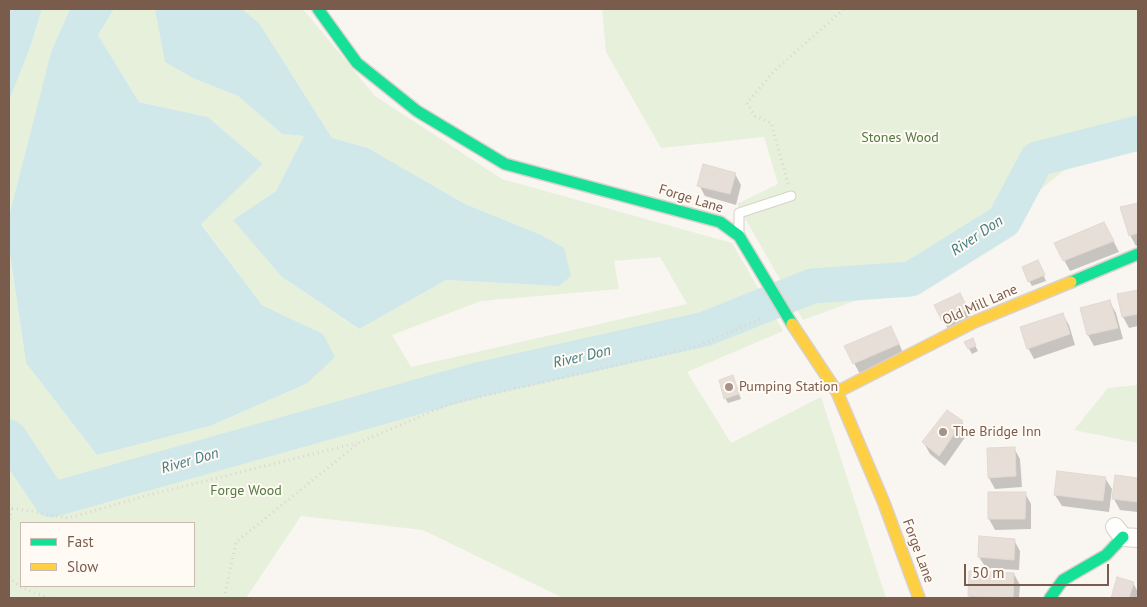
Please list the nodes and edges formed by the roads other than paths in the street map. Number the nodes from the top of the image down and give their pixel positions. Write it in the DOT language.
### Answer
graph roads {
  1 [pos="318,9"];
  2 [pos="791,196"];
  3 [pos="739,236"];
  4 [pos="1138,254"];
  5 [pos="837,392"];
  6 [pos="1125,534"];
  7 [pos="919,598"];
  8 [pos="1050,598"];
  1 -- 3 [label="street, Forge Lane"];
  2 -- 3 [label="lane"];
  3 -- 5 [label="street, Forge Lane"];
  4 -- 5 [label="street, Old Mill Lane"];
  5 -- 7 [label="street, Forge Lane"];
  6 -- 8 [label="street"];
}
